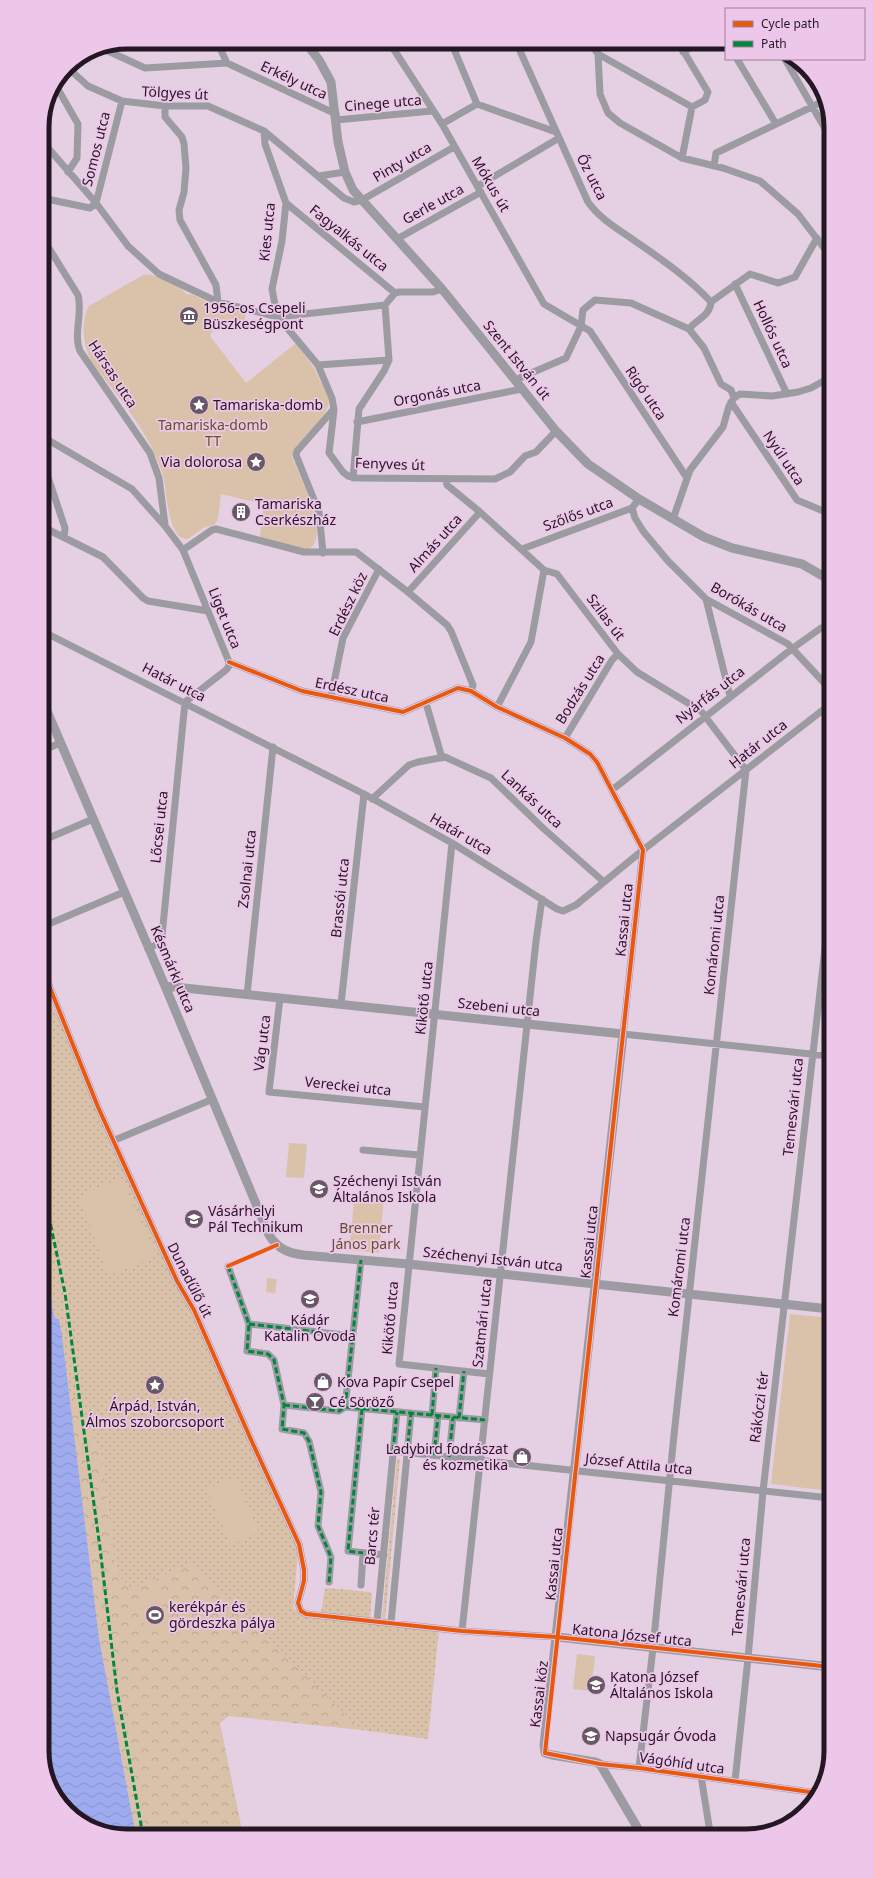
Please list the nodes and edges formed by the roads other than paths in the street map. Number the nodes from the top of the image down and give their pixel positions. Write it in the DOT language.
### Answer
graph roads {
  1 [pos="220,49"];
  2 [pos="310,49"];
  3 [pos="393,49"];
  4 [pos="454,49"];
  5 [pos="519,49"];
  6 [pos="595,49"];
  7 [pos="682,49"];
  8 [pos="688,49"];
  9 [pos="111,51"];
  10 [pos="683,52"];
  11 [pos="598,54"];
  12 [pos="737,60"];
  13 [pos="786,60"];
  14 [pos="227,63"];
  15 [pos="72,71"];
  16 [pos="58,90"];
  17 [pos="122,101"];
  18 [pos="820,103"];
  19 [pos="477,104"];
  20 [pos="165,106"];
  21 [pos="692,107"];
  22 [pos="812,107"];
  23 [pos="432,111"];
  24 [pos="336,117"];
  25 [pos="442,124"];
  26 [pos="776,124"];
  27 [pos="824,128"];
  28 [pos="264,131"];
  29 [pos="557,135"];
  30 [pos="454,147"];
  31 [pos="49,149"];
  32 [pos="682,158"];
  33 [pos="714,166"];
  34 [pos="68,172"];
  35 [pos="345,172"];
  36 [pos="319,176"];
  37 [pos="479,189"];
  38 [pos="49,199"];
  39 [pos="362,200"];
  40 [pos="96,203"];
  41 [pos="286,203"];
  42 [pos="397,238"];
  43 [pos="817,238"];
  44 [pos="49,248"];
  45 [pos="824,248"];
  46 [pos="735,284"];
  47 [pos="442,290"];
  48 [pos="395,293"];
  49 [pos="218,302"];
  50 [pos="711,302"];
  51 [pos="385,305"];
  52 [pos="276,316"];
  53 [pos="581,326"];
  54 [pos="689,329"];
  55 [pos="389,360"];
  56 [pos="318,365"];
  57 [pos="515,380"];
  58 [pos="824,382"];
  59 [pos="522,389"];
  60 [pos="787,394"];
  61 [pos="733,400"];
  62 [pos="334,410"];
  63 [pos="357,422"];
  64 [pos="556,431"];
  65 [pos="49,441"];
  66 [pos="353,478"];
  67 [pos="687,478"];
  68 [pos="446,479"];
  69 [pos="49,480"];
  70 [pos="639,499"];
  71 [pos="632,508"];
  72 [pos="824,511"];
  73 [pos="480,512"];
  74 [pos="673,519"];
  75 [pos="165,526"];
  76 [pos="49,530"];
  77 [pos="64,537"];
  78 [pos="522,549"];
  79 [pos="183,550"];
  80 [pos="323,553"];
  81 [pos="379,569"];
  82 [pos="544,570"];
  83 [pos="824,577"];
  84 [pos="408,592"];
  85 [pos="706,599"];
  86 [pos="208,611"];
  87 [pos="824,628"];
  88 [pos="49,634"];
  89 [pos="793,648"];
  90 [pos="618,654"];
  91 [pos="229,662"];
  92 [pos="824,683"];
  93 [pos="471,691"];
  94 [pos="730,696"];
  95 [pos="331,697"];
  96 [pos="185,702"];
  97 [pos="426,703"];
  98 [pos="496,707"];
  99 [pos="824,709"];
  100 [pos="49,716"];
  101 [pos="704,716"];
  102 [pos="564,738"];
  103 [pos="60,743"];
  104 [pos="272,747"];
  105 [pos="49,748"];
  106 [pos="442,758"];
  107 [pos="746,770"];
  108 [pos="612,790"];
  109 [pos="364,794"];
  110 [pos="372,799"];
  111 [pos="93,819"];
  112 [pos="49,838"];
  113 [pos="452,843"];
  114 [pos="643,850"];
  115 [pos="604,882"];
  116 [pos="124,892"];
  117 [pos="542,899"];
  118 [pos="49,924"];
  119 [pos="148,949"];
  120 [pos="824,954"];
  121 [pos="49,985"];
  122 [pos="165,986"];
  123 [pos="247,995"];
  124 [pos="280,998"];
  125 [pos="341,1004"];
  126 [pos="435,1014"];
  127 [pos="527,1024"];
  128 [pos="623,1034"];
  129 [pos="717,1044"];
  130 [pos="812,1054"];
  131 [pos="824,1055"];
  132 [pos="269,1092"];
  133 [pos="213,1099"];
  134 [pos="425,1107"];
  135 [pos="114,1140"];
  136 [pos="363,1150"];
  137 [pos="419,1156"];
  138 [pos="276,1245"];
  139 [pos="361,1260"];
  140 [pos="408,1264"];
  141 [pos="228,1266"];
  142 [pos="500,1274"];
  143 [pos="596,1285"];
  144 [pos="688,1294"];
  145 [pos="785,1304"];
  146 [pos="824,1307"];
  147 [pos="249,1324"];
  148 [pos="353,1336"];
  149 [pos="436,1368"];
  150 [pos="464,1371"];
  151 [pos="489,1374"];
  152 [pos="284,1405"];
  153 [pos="345,1407"];
  154 [pos="362,1409"];
  155 [pos="397,1412"];
  156 [pos="411,1414"];
  157 [pos="435,1416"];
  158 [pos="456,1418"];
  159 [pos="485,1420"];
  160 [pos="393,1451"];
  161 [pos="407,1452"];
  162 [pos="434,1455"];
  163 [pos="449,1457"];
  164 [pos="481,1460"];
  165 [pos="575,1470"];
  166 [pos="669,1481"];
  167 [pos="763,1491"];
  168 [pos="824,1497"];
  169 [pos="363,1553"];
  170 [pos="384,1555"];
  171 [pos="329,1582"];
  172 [pos="361,1585"];
  173 [pos="312,1614"];
  174 [pos="377,1622"];
  175 [pos="391,1623"];
  176 [pos="462,1631"];
  177 [pos="557,1637"];
  178 [pos="653,1648"];
  179 [pos="748,1658"];
  180 [pos="824,1666"];
  181 [pos="545,1753"];
  182 [pos="600,1764"];
  183 [pos="639,1768"];
  184 [pos="701,1776"];
  185 [pos="735,1781"];
  186 [pos="812,1792"];
  187 [pos="638,1829"];
  188 [pos="710,1829"];
  1 -- 14 [label="street"];
  2 -- 24 [label="street, Szent István út"];
  3 -- 23 [label="street, Mókus út"];
  4 -- 19 [label="street"];
  5 -- 29 [label="street, Őz utca"];
  6 -- 11 [label="street"];
  7 -- 10 [label="street"];
  8 -- 10 [label="street"];
  9 -- 14 [label="street, Erkély utca"];
  10 -- 21 [label="street"];
  11 -- 21 [label="street"];
  11 -- 32 [label="street"];
  12 -- 26 [label="street"];
  13 -- 22 [label="street"];
  14 -- 24 [label="street, Erkély utca"];
  15 -- 17 [label="street, Tölgyes út"];
  16 -- 34 [label="street"];
  17 -- 20 [label="street, Tölgyes út"];
  17 -- 40 [label="street, Somos utca"];
  18 -- 22 [label="street"];
  19 -- 25 [label="street"];
  19 -- 29 [label="street"];
  20 -- 28 [label="street, Tölgyes út"];
  20 -- 49 [label="street"];
  21 -- 32 [label="street"];
  22 -- 26 [label="street"];
  22 -- 27 [label="street"];
  23 -- 24 [label="street, Cinege utca"];
  23 -- 25 [label="street, Mókus út"];
  24 -- 35 [label="street, Szent István út"];
  25 -- 30 [label="street, Mókus út"];
  26 -- 33 [label="street"];
  28 -- 36 [label="street, Tölgyes út"];
  28 -- 41 [label="street, Kies utca"];
  29 -- 37 [label="street, Gerle utca"];
  29 -- 50 [label="street, Őz utca"];
  30 -- 37 [label="street, Mókus út"];
  30 -- 39 [label="street, Pinty utca"];
  31 -- 34 [label="street"];
  32 -- 33 [label="street"];
  33 -- 43 [label="street"];
  34 -- 40 [label="street"];
  35 -- 36 [label="street"];
  35 -- 39 [label="street, Szent István út"];
  36 -- 39 [label="street, Tölgyes út"];
  37 -- 42 [label="street, Gerle utca"];
  37 -- 53 [label="street, Mókus út"];
  38 -- 40 [label="street"];
  39 -- 42 [label="street, Szent István út"];
  40 -- 49 [label="street"];
  41 -- 48 [label="street, Fagyalkás utca"];
  41 -- 52 [label="street, Kies utca"];
  42 -- 47 [label="street, Szent István út"];
  43 -- 45 [label="street"];
  43 -- 46 [label="street"];
  44 -- 75 [label="street, Hársas utca"];
  46 -- 50 [label="street"];
  46 -- 60 [label="street, Hollós utca"];
  47 -- 48 [label="street"];
  47 -- 57 [label="street, Szent István út"];
  48 -- 51 [label="street"];
  49 -- 52 [label="street"];
  50 -- 54 [label="street"];
  51 -- 52 [label="street"];
  51 -- 55 [label="street"];
  52 -- 56 [label="street, Fenyves út"];
  53 -- 54 [label="street"];
  53 -- 57 [label="street"];
  53 -- 67 [label="street, Rigó utca"];
  54 -- 61 [label="street, Nyúl utca"];
  55 -- 56 [label="street"];
  55 -- 63 [label="street"];
  56 -- 62 [label="street, Fenyves út"];
  57 -- 59 [label="street, Szent István út"];
  58 -- 60 [label="street"];
  59 -- 63 [label="street, Orgonás utca"];
  59 -- 64 [label="street, Szent István út"];
  60 -- 61 [label="street"];
  61 -- 67 [label="street"];
  61 -- 72 [label="street, Nyúl utca"];
  62 -- 66 [label="street, Fenyves út"];
  62 -- 80 [label="street"];
  63 -- 66 [label="street"];
  64 -- 68 [label="street, Fenyves út"];
  64 -- 70 [label="street, Szent István út"];
  65 -- 75 [label="street, Liget utca"];
  66 -- 68 [label="street, Fenyves út"];
  67 -- 74 [label="street"];
  68 -- 73 [label="street, Szilas út"];
  69 -- 77 [label="street"];
  70 -- 71 [label="street, Szőlős utca"];
  70 -- 74 [label="street, Szent István út"];
  71 -- 78 [label="street, Szőlős utca"];
  71 -- 85 [label="street, Borókás utca"];
  73 -- 78 [label="street, Szilas út"];
  73 -- 84 [label="street, Almás utca"];
  74 -- 83 [label="street, Szent István út"];
  75 -- 79 [label="street, Liget utca"];
  76 -- 77 [label="street"];
  77 -- 86 [label="street"];
  78 -- 82 [label="street, Szilas út"];
  79 -- 80 [label="street"];
  79 -- 86 [label="street, Liget utca"];
  80 -- 81 [label="street"];
  81 -- 84 [label="street"];
  81 -- 95 [label="street, Erdész köz"];
  82 -- 90 [label="street, Szilas út"];
  82 -- 98 [label="street"];
  84 -- 93 [label="street"];
  85 -- 89 [label="street, Borókás utca"];
  85 -- 94 [label="street"];
  86 -- 91 [label="street, Liget utca"];
  87 -- 89 [label="street, Nyárfás utca"];
  88 -- 96 [label="street, Határ utca"];
  89 -- 92 [label="street, Borókás utca"];
  89 -- 94 [label="street, Nyárfás utca"];
  90 -- 101 [label="street, Szilas út"];
  90 -- 102 [label="street, Bodzás utca"];
  91 -- 95 [label="street, Erdész utca"];
  91 -- 96 [label="street, Liget utca"];
  93 -- 97 [label="street, Erdész utca"];
  93 -- 98 [label="street"];
  94 -- 101 [label="street, Nyárfás utca"];
  95 -- 97 [label="street, Erdész utca"];
  96 -- 104 [label="street, Határ utca"];
  96 -- 119 [label="street, Lőcsei utca"];
  97 -- 106 [label="street"];
  98 -- 102 [label="street"];
  99 -- 107 [label="street, Határ utca"];
  100 -- 103 [label="street, Késmárki utca"];
  101 -- 107 [label="street, Szilas út"];
  101 -- 108 [label="street, Nyárfás utca"];
  102 -- 108 [label="street"];
  103 -- 105 [label="street"];
  103 -- 111 [label="street, Késmárki utca"];
  104 -- 109 [label="street, Határ utca"];
  104 -- 123 [label="street, Zsolnai utca"];
  106 -- 110 [label="street"];
  106 -- 115 [label="street, Lankás utca"];
  107 -- 114 [label="street, Határ utca"];
  107 -- 129 [label="street, Komáromi utca"];
  108 -- 114 [label="street"];
  109 -- 110 [label="street, Határ utca"];
  109 -- 125 [label="street, Brassói utca"];
  110 -- 113 [label="street, Határ utca"];
  111 -- 112 [label="street"];
  111 -- 116 [label="street, Késmárki utca"];
  113 -- 117 [label="street, Határ utca"];
  113 -- 126 [label="street, Kikötő utca"];
  114 -- 115 [label="street, Határ utca"];
  114 -- 128 [label="street, Kassai utca"];
  115 -- 117 [label="street, Határ utca"];
  116 -- 118 [label="street"];
  116 -- 119 [label="street, Késmárki utca"];
  117 -- 127 [label="street, Szatmári utca"];
  119 -- 122 [label="street, Késmárki utca"];
  120 -- 130 [label="street, Temesvári utca"];
  121 -- 135 [label="street, Dunadűlő út"];
  122 -- 123 [label="street, Szebeni utca"];
  122 -- 133 [label="street, Késmárki utca"];
  123 -- 124 [label="street, Szebeni utca"];
  124 -- 125 [label="street, Szebeni utca"];
  124 -- 132 [label="street, Vág utca"];
  125 -- 126 [label="street, Szebeni utca"];
  126 -- 127 [label="street, Szebeni utca"];
  126 -- 134 [label="street, Kikötő utca"];
  127 -- 128 [label="street, Szebeni utca"];
  127 -- 142 [label="street, Szatmári utca"];
  128 -- 129 [label="street, Szebeni utca"];
  128 -- 143 [label="street, Kassai utca"];
  129 -- 130 [label="street, Szebeni utca"];
  129 -- 144 [label="street, Komáromi utca"];
  130 -- 131 [label="street, Szebeni utca"];
  130 -- 145 [label="street, Temesvári utca"];
  132 -- 134 [label="street, Vereckei utca"];
  133 -- 135 [label="street"];
  133 -- 138 [label="street, Késmárki utca"];
  134 -- 137 [label="street, Kikötő utca"];
  135 -- 173 [label="street, Dunadűlő út"];
  136 -- 137 [label="street"];
  137 -- 140 [label="street, Kikötő utca"];
  138 -- 139 [label="street, Széchenyi István utca"];
  139 -- 140 [label="street, Széchenyi István utca"];
  139 -- 148 [label="street"];
  140 -- 142 [label="street, Széchenyi István utca"];
  140 -- 149 [label="street, Kikötő utca"];
  141 -- 147 [label="street"];
  142 -- 143 [label="street, Széchenyi István utca"];
  142 -- 151 [label="street, Szatmári utca"];
  143 -- 144 [label="street, Széchenyi István utca"];
  143 -- 165 [label="street, Kassai utca"];
  144 -- 145 [label="street, Széchenyi István utca"];
  144 -- 166 [label="street, Komáromi utca"];
  145 -- 146 [label="street"];
  145 -- 167 [label="street, Rákóczi tér"];
  147 -- 148 [label="street"];
  147 -- 152 [label="street"];
  148 -- 153 [label="street"];
  149 -- 150 [label="street"];
  149 -- 157 [label="street"];
  150 -- 151 [label="street"];
  150 -- 158 [label="street"];
  151 -- 159 [label="street, Szatmári utca"];
  152 -- 153 [label="street"];
  152 -- 171 [label="street"];
  153 -- 154 [label="street"];
  154 -- 155 [label="street"];
  154 -- 169 [label="street"];
  155 -- 156 [label="street"];
  155 -- 160 [label="street, Barcs tér"];
  156 -- 157 [label="street"];
  156 -- 161 [label="street, Barcs tér"];
  157 -- 158 [label="street"];
  157 -- 162 [label="street"];
  158 -- 159 [label="street"];
  158 -- 163 [label="street"];
  159 -- 164 [label="street, Szatmári utca"];
  160 -- 161 [label="street, József Attila utca"];
  160 -- 170 [label="street, Barcs tér"];
  161 -- 162 [label="street, József Attila utca"];
  161 -- 175 [label="street, Barcs tér"];
  162 -- 163 [label="street, József Attila utca"];
  163 -- 164 [label="street, József Attila utca"];
  164 -- 165 [label="street, József Attila utca"];
  164 -- 176 [label="street, Szatmári utca"];
  165 -- 166 [label="street, József Attila utca"];
  165 -- 177 [label="street, Kassai utca"];
  166 -- 167 [label="street, József Attila utca"];
  166 -- 178 [label="street, Komáromi utca"];
  167 -- 168 [label="street"];
  167 -- 179 [label="street, Temesvári utca"];
  169 -- 170 [label="street"];
  169 -- 172 [label="street"];
  170 -- 174 [label="street, Barcs tér"];
  173 -- 174 [label="street, Katona József utca"];
  174 -- 175 [label="street, Katona József utca"];
  175 -- 176 [label="street, Katona József utca"];
  176 -- 177 [label="street, Katona József utca"];
  177 -- 178 [label="street, Katona József utca"];
  177 -- 181 [label="street, Kassai köz"];
  178 -- 179 [label="street, Katona József utca"];
  178 -- 183 [label="street, Komáromi utca"];
  179 -- 180 [label="street, Katona József utca"];
  179 -- 185 [label="street, Temesvári utca"];
  181 -- 182 [label="street, Vágóhíd utca"];
  182 -- 183 [label="street, Vágóhíd utca"];
  182 -- 187 [label="street"];
  183 -- 184 [label="street, Vágóhíd utca"];
  184 -- 185 [label="street, Vágóhíd utca"];
  184 -- 188 [label="street"];
  185 -- 186 [label="street, Vágóhíd utca"];
}
